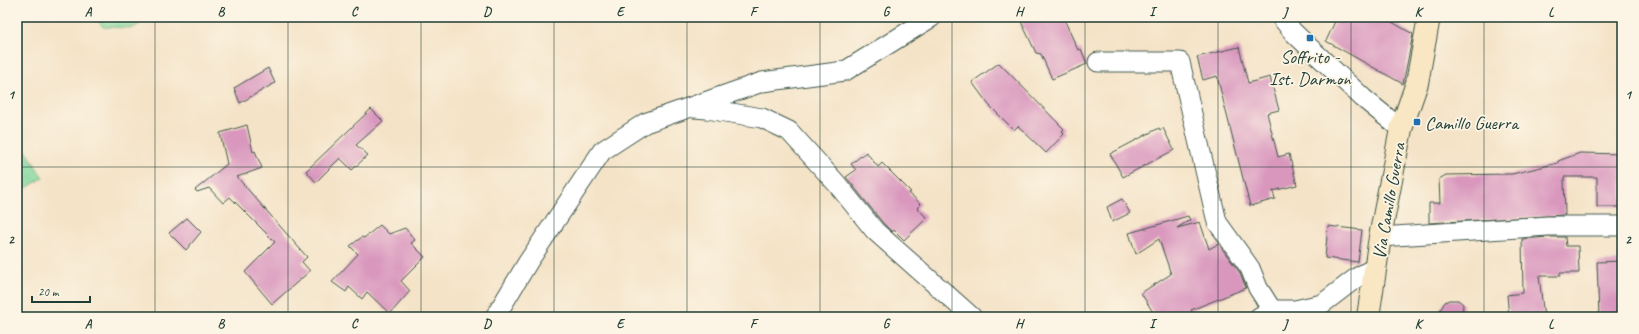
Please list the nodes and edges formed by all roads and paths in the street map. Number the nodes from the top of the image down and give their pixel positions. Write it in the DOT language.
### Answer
graph roads {
  1 [pos="932,17"];
  2 [pos="1281,17"];
  3 [pos="1429,17"];
  4 [pos="1098,62"];
  5 [pos="685,108"];
  6 [pos="1401,129"];
  7 [pos="1622,226"];
  8 [pos="1380,237"];
  9 [pos="1376,267"];
  10 [pos="1265,314"];
  11 [pos="494,317"];
  12 [pos="972,317"];
  13 [pos="1368,317"];
  1 -- 5 [label="street"];
  2 -- 6 [label="street"];
  3 -- 6 [label="street, Via Camillo Guerra"];
  4 -- 10 [label="street"];
  5 -- 11 [label="street"];
  5 -- 12 [label="street"];
  6 -- 8 [label="street, Via Camillo Guerra"];
  7 -- 8 [label="street"];
  8 -- 9 [label="street, Via Camillo Guerra"];
  9 -- 10 [label="street"];
  9 -- 13 [label="street, Via Camillo Guerra"];
}
